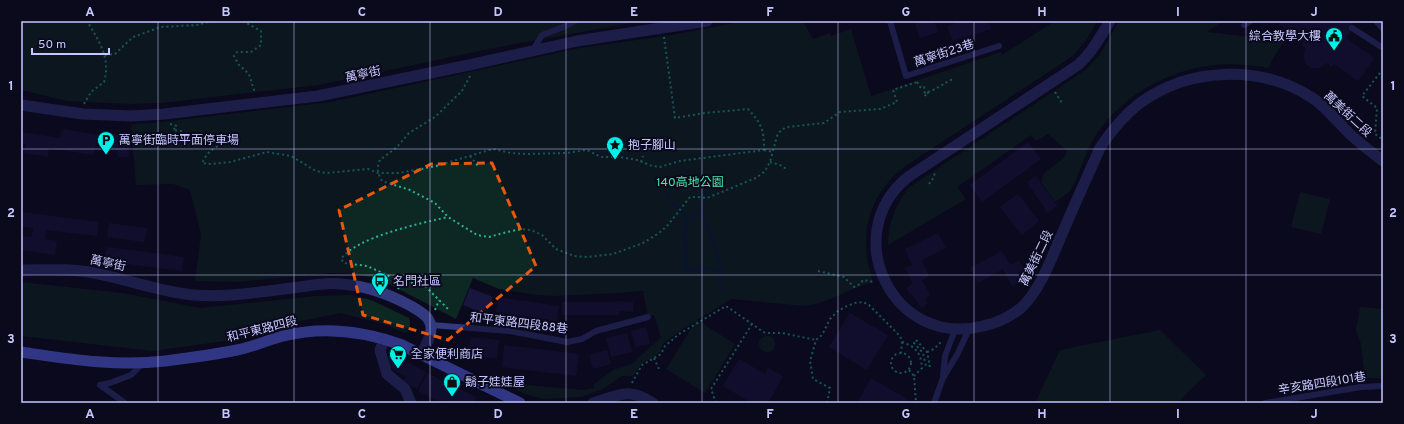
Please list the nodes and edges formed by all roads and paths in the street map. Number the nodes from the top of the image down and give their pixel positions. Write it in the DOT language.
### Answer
graph roads {
  1 [pos="87,21"];
  2 [pos="212,21"];
  3 [pos="243,21"];
  4 [pos="575,21"];
  5 [pos="707,21"];
  6 [pos="890,21"];
  7 [pos="1110,21"];
  8 [pos="1250,21"];
  9 [pos="1376,21"];
  10 [pos="1244,25"];
  11 [pos="663,28"];
  12 [pos="1352,28"];
  13 [pos="1383,29"];
  14 [pos="999,46"];
  15 [pos="1383,48"];
  16 [pos="533,50"];
  17 [pos="105,55"];
  18 [pos="469,65"];
  19 [pos="1383,69"];
  20 [pos="914,74"];
  21 [pos="953,79"];
  22 [pos="917,82"];
  23 [pos="255,94"];
  24 [pos="84,104"];
  25 [pos="21,105"];
  26 [pos="167,123"];
  27 [pos="1383,140"];
  28 [pos="764,150"];
  29 [pos="773,152"];
  30 [pos="470,156"];
  31 [pos="643,156"];
  32 [pos="1383,161"];
  33 [pos="641,162"];
  34 [pos="770,162"];
  35 [pos="478,166"];
  36 [pos="788,170"];
  37 [pos="378,174"];
  38 [pos="448,217"];
  39 [pos="21,270"];
  40 [pos="818,270"];
  41 [pos="401,283"];
  42 [pos="886,284"];
  43 [pos="398,290"];
  44 [pos="439,299"];
  45 [pos="448,309"];
  46 [pos="435,310"];
  47 [pos="648,317"];
  48 [pos="752,324"];
  49 [pos="431,325"];
  50 [pos="969,329"];
  51 [pos="956,330"];
  52 [pos="385,339"];
  53 [pos="816,340"];
  54 [pos="902,342"];
  55 [pos="934,349"];
  56 [pos="21,352"];
  57 [pos="927,352"];
  58 [pos="901,353"];
  59 [pos="923,353"];
  60 [pos="920,354"];
  61 [pos="422,355"];
  62 [pos="654,358"];
  63 [pos="143,363"];
  64 [pos="660,369"];
  65 [pos="909,370"];
  66 [pos="914,376"];
  67 [pos="942,378"];
  68 [pos="1383,386"];
  69 [pos="626,393"];
  70 [pos="124,403"];
  71 [pos="411,403"];
  72 [pos="520,403"];
  73 [pos="592,403"];
  74 [pos="653,403"];
  75 [pos="716,403"];
  76 [pos="827,403"];
  77 [pos="916,403"];
  78 [pos="934,403"];
  79 [pos="1265,403"];
  1 -- 17 [label="path"];
  2 -- 17 [label="path"];
  3 -- 23 [label="path"];
  4 -- 16 [label="lane"];
  5 -- 11 [label="street, 萬寧街"];
  6 -- 20 [label="lane, 萬寧街23巷"];
  7 -- 42 [label="street, 萬美街二段"];
  8 -- 10 [label="lane"];
  9 -- 13 [label="lane"];
  11 -- 16 [label="street, 萬寧街"];
  11 -- 28 [label="path"];
  12 -- 15 [label="lane"];
  14 -- 20 [label="lane, 萬寧街23巷"];
  16 -- 18 [label="street, 萬寧街"];
  17 -- 24 [label="path"];
  18 -- 25 [label="street, 萬寧街"];
  18 -- 37 [label="path"];
  19 -- 27 [label="path"];
  20 -- 22 [label="path"];
  21 -- 22 [label="path"];
  22 -- 29 [label="path"];
  26 -- 37 [label="path"];
  28 -- 29 [label="path"];
  28 -- 33 [label="path"];
  29 -- 34 [label="path"];
  30 -- 33 [label="path"];
  30 -- 35 [label="path"];
  30 -- 37 [label="path"];
  31 -- 33 [label="path"];
  32 -- 50 [label="street, 萬美街二段"];
  34 -- 36 [label="path"];
  34 -- 38 [label="path"];
  37 -- 38 [label="path"];
  38 -- 41 [label="path"];
  39 -- 49 [label="street, 萬寧街"];
  40 -- 42 [label="path"];
  41 -- 43 [label="path"];
  41 -- 44 [label="path"];
  42 -- 51 [label="street, 萬美街二段"];
  44 -- 45 [label="path"];
  44 -- 46 [label="path"];
  47 -- 49 [label="lane, 和平東路四段88巷"];
  48 -- 53 [label="path"];
  48 -- 62 [label="path"];
  48 -- 75 [label="path"];
  49 -- 61 [label="street"];
  50 -- 51 [label="street, 萬美街二段"];
  50 -- 67 [label="lane"];
  51 -- 67 [label="lane"];
  52 -- 61 [label="main road, 和平東路四段"];
  52 -- 63 [label="main road, 和平東路四段"];
  52 -- 71 [label="street"];
  53 -- 54 [label="path"];
  53 -- 76 [label="path"];
  54 -- 58 [label="path"];
  54 -- 60 [label="path"];
  55 -- 57 [label="path"];
  56 -- 63 [label="main road, 和平東路四段"];
  57 -- 59 [label="path"];
  57 -- 59 [label="path"];
  58 -- 65 [label="path"];
  58 -- 65 [label="path"];
  59 -- 60 [label="path"];
  60 -- 66 [label="path"];
  61 -- 72 [label="main road, 和平東路四段"];
  62 -- 64 [label="path"];
  62 -- 69 [label="path"];
  63 -- 70 [label="lane"];
  65 -- 66 [label="path"];
  66 -- 77 [label="path"];
  67 -- 78 [label="lane"];
  68 -- 79 [label="lane, 辛亥路四段101巷"];
  69 -- 73 [label="street"];
  69 -- 74 [label="street"];
}
